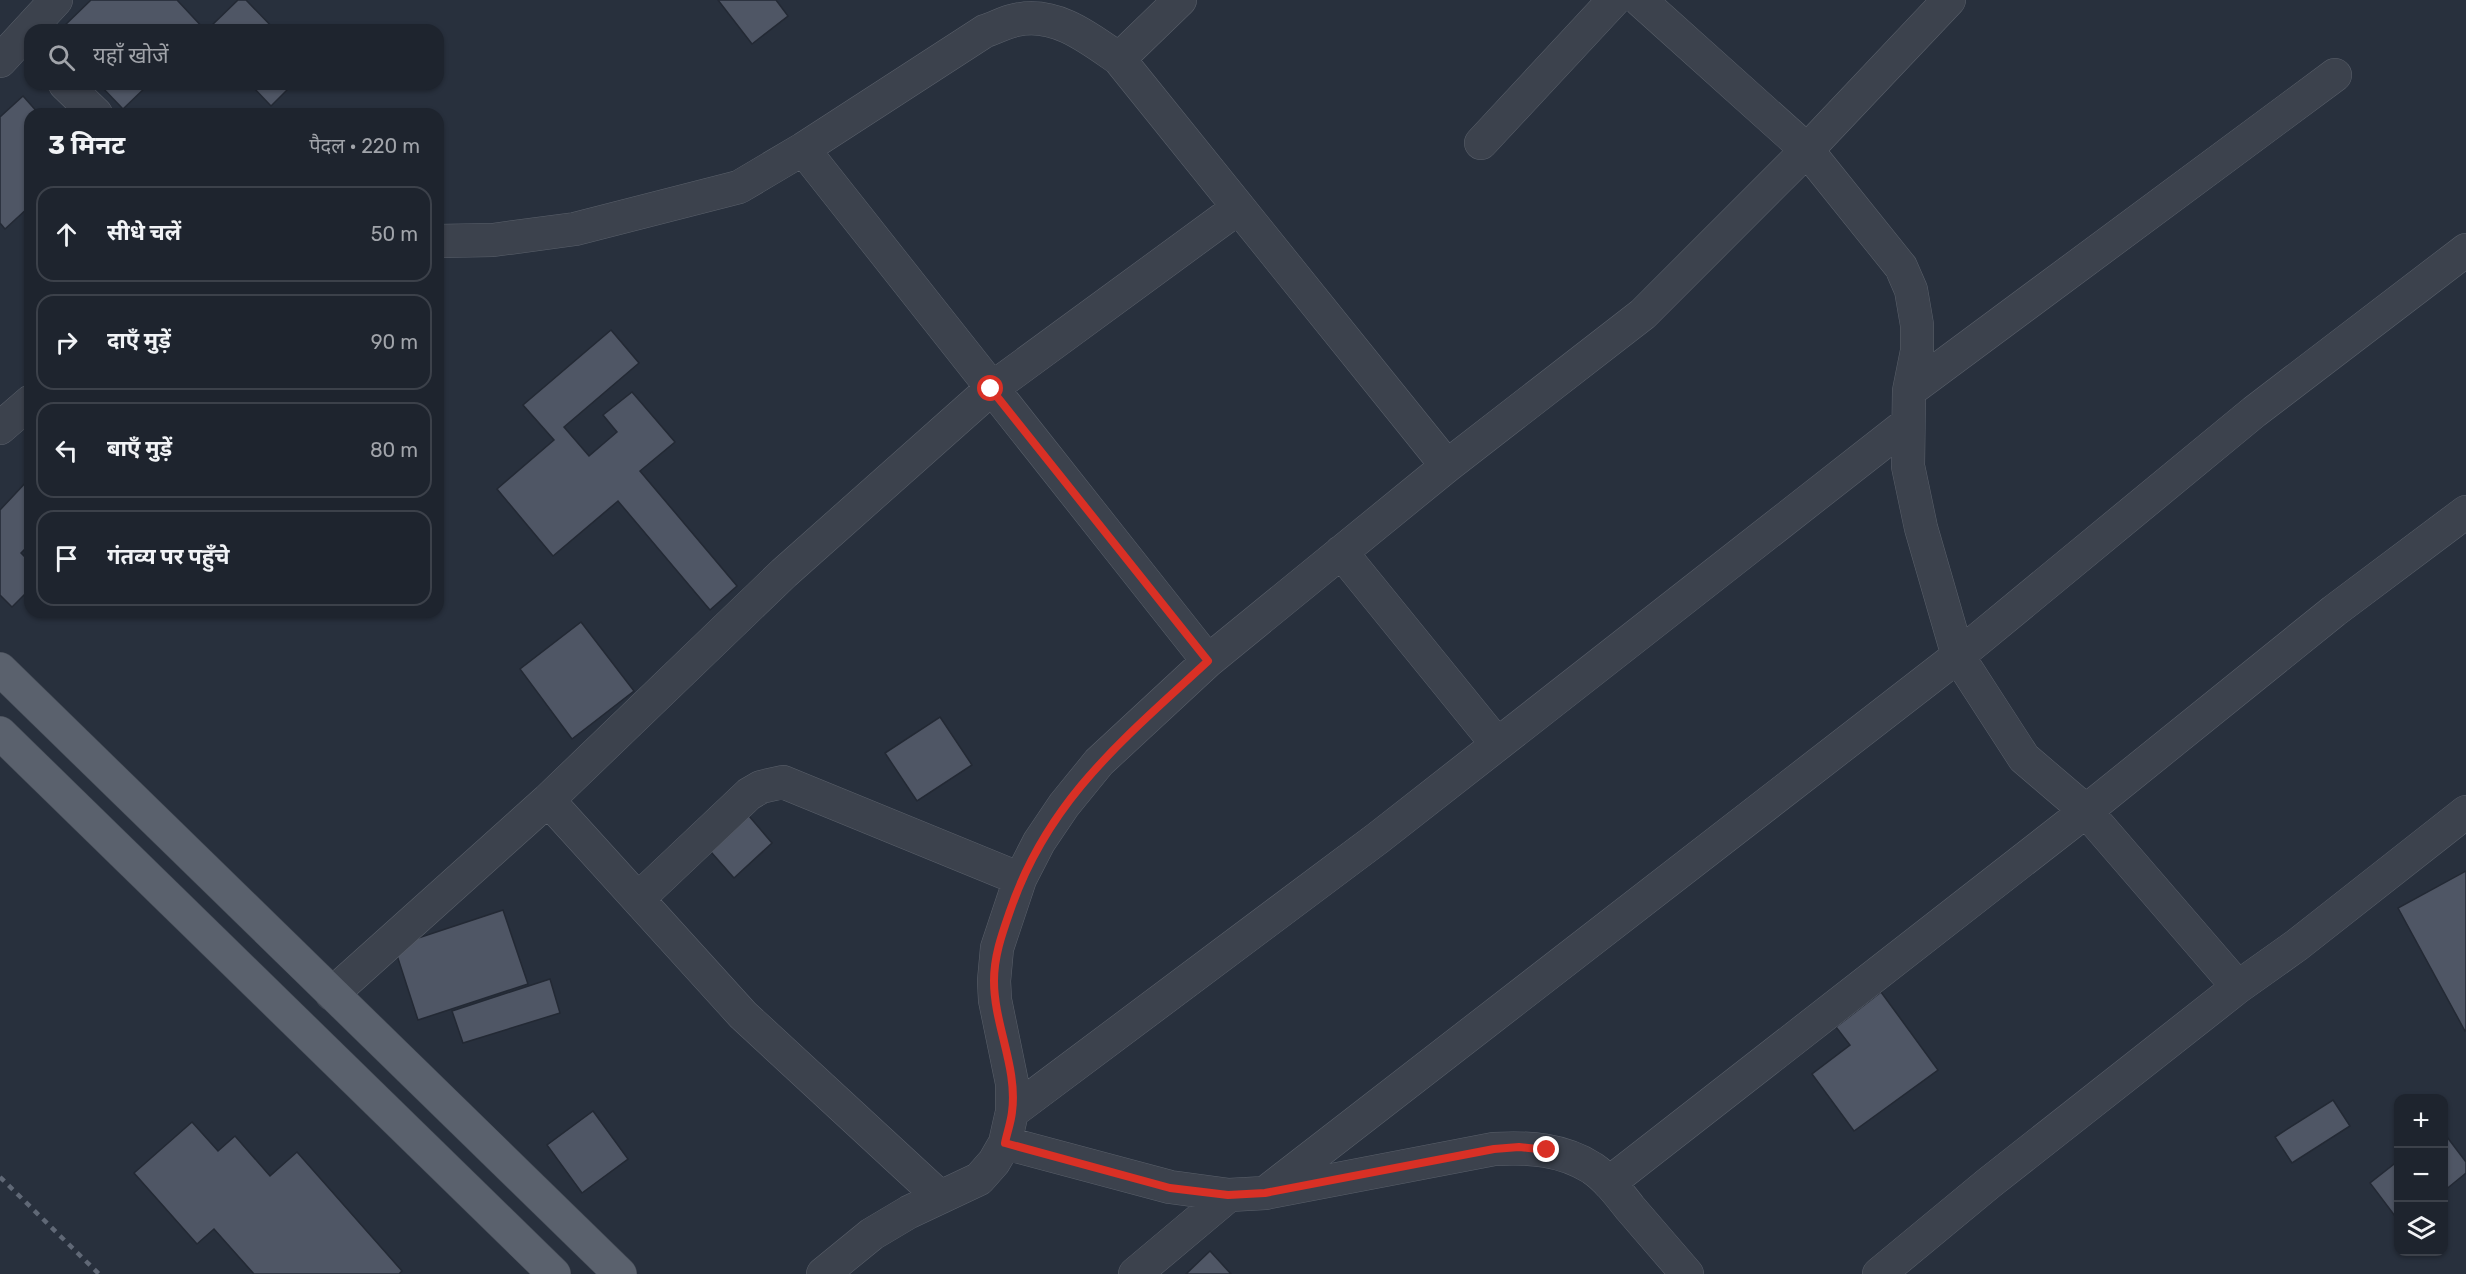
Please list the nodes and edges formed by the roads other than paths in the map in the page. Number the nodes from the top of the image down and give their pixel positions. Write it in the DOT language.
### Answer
graph roads {
  1 [pos="56,0"];
  2 [pos="1180,0"];
  3 [pos="1614,0"];
  4 [pos="1640,0"];
  5 [pos="1949,0"];
  6 [pos="37,24"];
  7 [pos="1119,59"];
  8 [pos="2335,75"];
  9 [pos="71,90"];
  10 [pos="90,108"];
  11 [pos="1481,143"];
  12 [pos="802,149"];
  13 [pos="1808,150"];
  14 [pos="1238,208"];
  15 [pos="444,241"];
  16 [pos="2466,250"];
  17 [pos="991,389"];
  18 [pos="24,407"];
  19 [pos="1908,407"];
  20 [pos="0,428"];
  21 [pos="1447,466"];
  22 [pos="2466,512"];
  23 [pos="1341,552"];
  24 [pos="1958,656"];
  25 [pos="1208,661"];
  26 [pos="0,669"];
  27 [pos="0,733"];
  28 [pos="1497,744"];
  29 [pos="548,800"];
  30 [pos="2086,811"];
  31 [pos="2466,812"];
  32 [pos="1020,879"];
  33 [pos="638,899"];
  34 [pos="2238,987"];
  35 [pos="332,994"];
  36 [pos="1008,1127"];
  37 [pos="1609,1183"];
  38 [pos="1265,1193"];
  39 [pos="1228,1195"];
  40 [pos="940,1197"];
  41 [pos="554,1274"];
  42 [pos="620,1274"];
  43 [pos="823,1274"];
  44 [pos="1135,1274"];
  45 [pos="1687,1274"];
  46 [pos="1879,1274"];
  1 -- 6 [label="street"];
  2 -- 7 [label="street"];
  3 -- 11 [label="street"];
  4 -- 13 [label="street"];
  5 -- 13 [label="street"];
  7 -- 12 [label="street"];
  7 -- 14 [label="street"];
  8 -- 19 [label="street"];
  9 -- 10 [label="street"];
  12 -- 15 [label="street"];
  12 -- 17 [label="street"];
  13 -- 19 [label="street"];
  13 -- 21 [label="street"];
  14 -- 17 [label="street"];
  14 -- 21 [label="street"];
  16 -- 24 [label="street"];
  17 -- 25 [label="street"];
  17 -- 29 [label="street"];
  18 -- 20 [label="street"];
  19 -- 24 [label="street"];
  19 -- 28 [label="street"];
  21 -- 23 [label="street"];
  22 -- 30 [label="street"];
  23 -- 25 [label="street"];
  23 -- 28 [label="street"];
  24 -- 30 [label="street"];
  24 -- 38 [label="street"];
  25 -- 32 [label="street"];
  26 -- 35 [label="main road"];
  27 -- 41 [label="main road"];
  28 -- 36 [label="street"];
  29 -- 33 [label="street"];
  29 -- 35 [label="street"];
  30 -- 34 [label="street"];
  30 -- 37 [label="street"];
  31 -- 34 [label="street"];
  32 -- 33 [label="street"];
  32 -- 36 [label="street"];
  33 -- 40 [label="street"];
  34 -- 46 [label="street"];
  35 -- 42 [label="main road"];
  36 -- 39 [label="street"];
  36 -- 40 [label="street"];
  37 -- 38 [label="street"];
  37 -- 45 [label="street"];
  38 -- 39 [label="street"];
  39 -- 44 [label="street"];
  40 -- 43 [label="street"];
}
